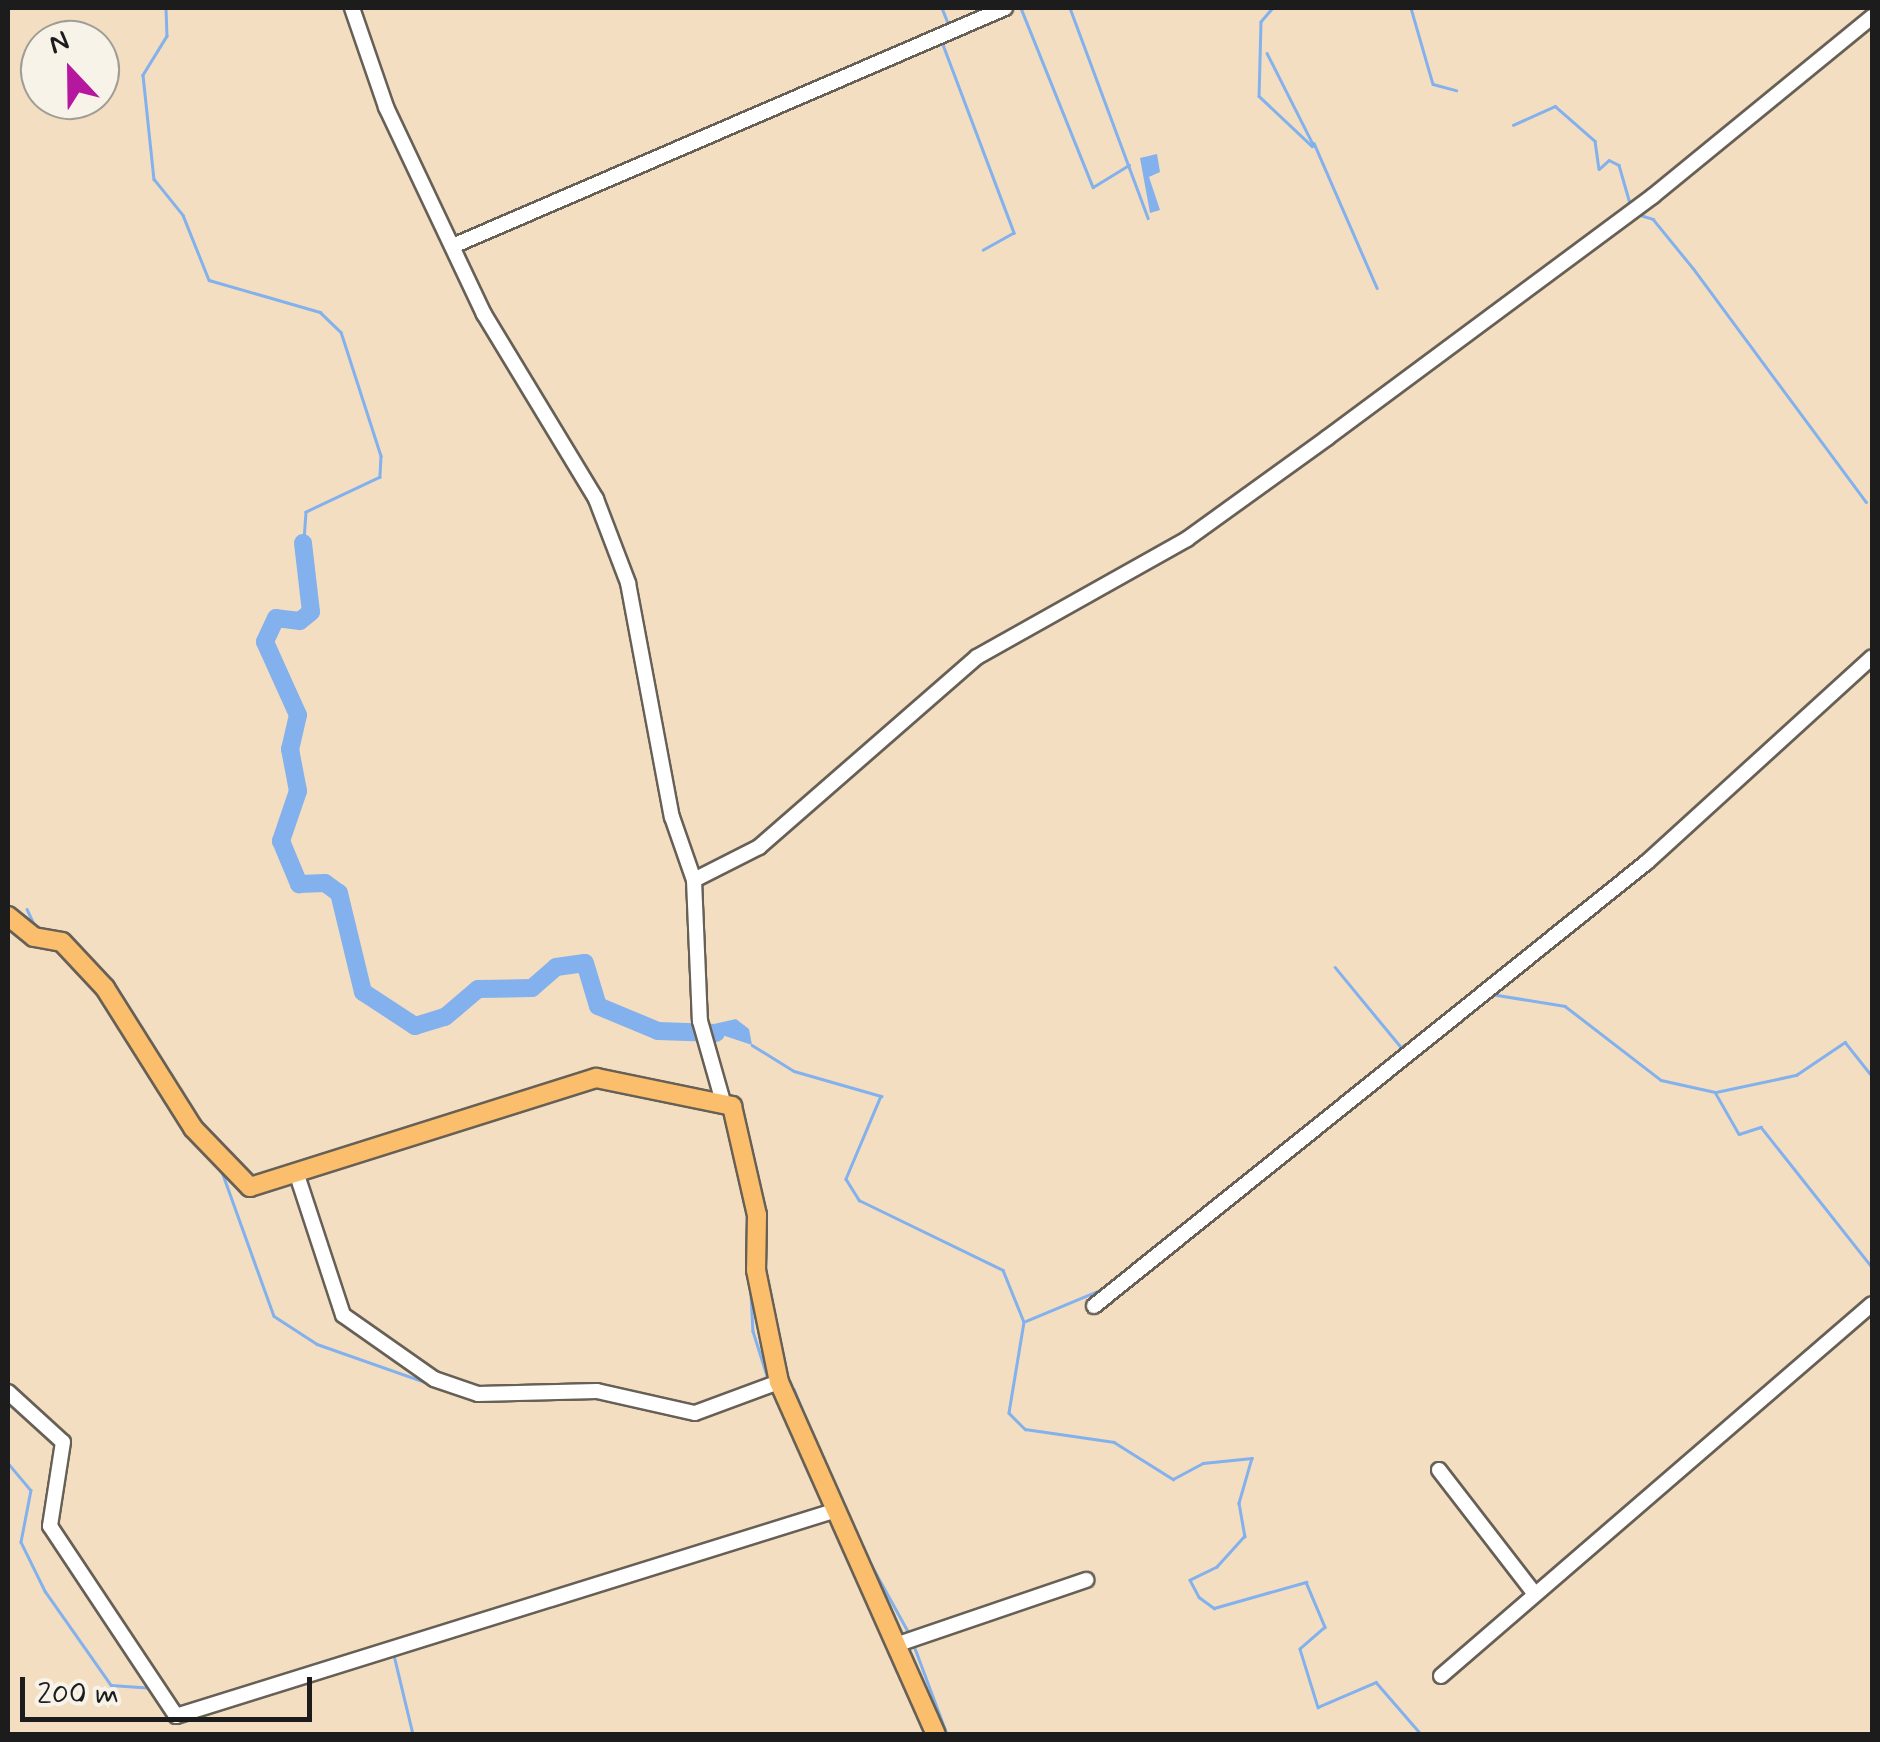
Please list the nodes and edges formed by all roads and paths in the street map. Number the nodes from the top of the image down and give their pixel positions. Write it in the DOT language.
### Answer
graph roads {
  1 [pos="352,8"];
  2 [pos="1005,8"];
  3 [pos="1872,17"];
  4 [pos="455,245"];
  5 [pos="1872,657"];
  6 [pos="694,880"];
  7 [pos="8,916"];
  8 [pos="724,1105"];
  9 [pos="298,1178"];
  10 [pos="1872,1304"];
  11 [pos="1094,1306"];
  12 [pos="779,1382"];
  13 [pos="8,1392"];
  14 [pos="1439,1470"];
  15 [pos="830,1512"];
  16 [pos="1086,1580"];
  17 [pos="1535,1594"];
  18 [pos="898,1644"];
  19 [pos="1441,1676"];
  20 [pos="936,1734"];
  1 -- 4 [label="street"];
  2 -- 4 [label="street"];
  3 -- 6 [label="street"];
  4 -- 6 [label="street"];
  5 -- 11 [label="street"];
  6 -- 8 [label="street"];
  7 -- 9 [label="main road"];
  8 -- 9 [label="main road"];
  8 -- 12 [label="main road"];
  9 -- 12 [label="street"];
  10 -- 17 [label="street"];
  12 -- 15 [label="main road"];
  13 -- 15 [label="street"];
  14 -- 17 [label="street"];
  15 -- 18 [label="main road"];
  16 -- 18 [label="street"];
  17 -- 19 [label="street"];
  18 -- 20 [label="main road"];
}
